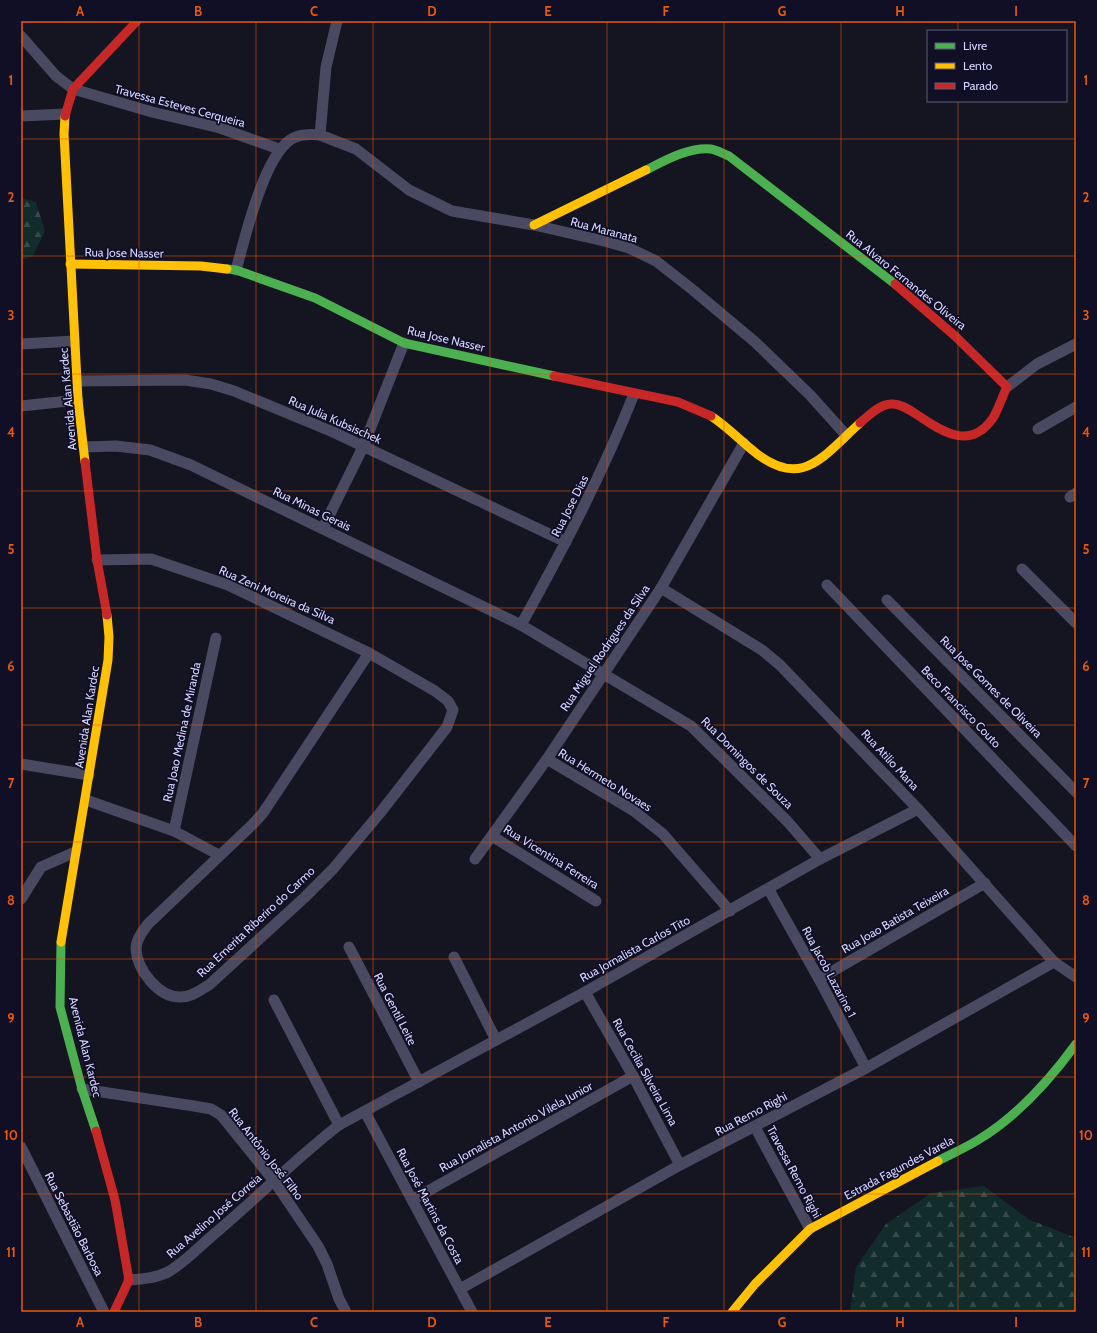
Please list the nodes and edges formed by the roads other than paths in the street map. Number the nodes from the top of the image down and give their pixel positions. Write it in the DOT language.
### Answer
graph roads {
  1 [pos="337,21"];
  2 [pos="136,22"];
  3 [pos="21,36"];
  4 [pos="73,89"];
  5 [pos="65,114"];
  6 [pos="21,116"];
  7 [pos="320,135"];
  8 [pos="280,150"];
  9 [pos="534,225"];
  10 [pos="70,264"];
  11 [pos="236,270"];
  12 [pos="74,341"];
  13 [pos="404,342"];
  14 [pos="21,344"];
  15 [pos="1076,344"];
  16 [pos="78,381"];
  17 [pos="1008,387"];
  18 [pos="634,394"];
  19 [pos="78,400"];
  20 [pos="21,406"];
  21 [pos="1076,407"];
  22 [pos="1038,429"];
  23 [pos="846,434"];
  24 [pos="744,442"];
  25 [pos="84,447"];
  26 [pos="363,447"];
  27 [pos="323,528"];
  28 [pos="566,542"];
  29 [pos="97,560"];
  30 [pos="1022,569"];
  31 [pos="828,585"];
  32 [pos="661,588"];
  33 [pos="887,600"];
  34 [pos="1076,623"];
  35 [pos="521,625"];
  36 [pos="216,638"];
  37 [pos="369,653"];
  38 [pos="603,672"];
  39 [pos="435,691"];
  40 [pos="547,759"];
  41 [pos="21,764"];
  42 [pos="89,776"];
  43 [pos="1076,792"];
  44 [pos="86,800"];
  45 [pos="918,809"];
  46 [pos="174,831"];
  47 [pos="492,836"];
  48 [pos="1076,846"];
  49 [pos="75,852"];
  50 [pos="219,855"];
  51 [pos="475,859"];
  52 [pos="820,859"];
  53 [pos="984,883"];
  54 [pos="769,890"];
  55 [pos="21,899"];
  56 [pos="596,901"];
  57 [pos="730,911"];
  58 [pos="349,947"];
  59 [pos="454,957"];
  60 [pos="1054,962"];
  61 [pos="1076,977"];
  62 [pos="819,979"];
  63 [pos="585,992"];
  64 [pos="274,1000"];
  65 [pos="496,1040"];
  66 [pos="1076,1044"];
  67 [pos="866,1068"];
  68 [pos="634,1076"];
  69 [pos="419,1082"];
  70 [pos="82,1089"];
  71 [pos="364,1112"];
  72 [pos="339,1125"];
  73 [pos="755,1127"];
  74 [pos="21,1147"];
  75 [pos="680,1165"];
  76 [pos="274,1181"];
  77 [pos="412,1200"];
  78 [pos="810,1230"];
  79 [pos="130,1280"];
  80 [pos="460,1289"];
  81 [pos="104,1312"];
  82 [pos="114,1312"];
  83 [pos="346,1312"];
  84 [pos="472,1312"];
  85 [pos="732,1312"];
  1 -- 7 [label="street"];
  2 -- 4 [label="street"];
  3 -- 4 [label="street"];
  4 -- 5 [label="street"];
  4 -- 8 [label="street, Travessa Esteves Cerqueira"];
  5 -- 6 [label="street"];
  5 -- 10 [label="street, Avenida Alan Kardec"];
  7 -- 8 [label="street"];
  7 -- 9 [label="street, Rua Maranata"];
  8 -- 11 [label="street"];
  9 -- 17 [label="street, Rua Alvaro Fernandes Oliveira"];
  9 -- 23 [label="street, Rua Maranata"];
  10 -- 11 [label="street, Rua Jose Nasser"];
  10 -- 12 [label="street, Avenida Alan Kardec"];
  11 -- 13 [label="street, Rua Jose Nasser"];
  12 -- 14 [label="street"];
  12 -- 16 [label="street, Avenida Alan Kardec"];
  13 -- 18 [label="street, Rua Jose Nasser"];
  13 -- 26 [label="street"];
  15 -- 17 [label="street"];
  16 -- 19 [label="street, Avenida Alan Kardec"];
  16 -- 26 [label="street, Rua Julia Kubsischek"];
  17 -- 23 [label="street"];
  18 -- 24 [label="street, Rua Jose Nasser"];
  18 -- 28 [label="street, Rua Jose Dias"];
  19 -- 20 [label="street"];
  19 -- 25 [label="street, Avenida Alan Kardec"];
  21 -- 22 [label="street"];
  23 -- 24 [label="street"];
  24 -- 32 [label="street, Rua Miguel Rodrigues da Silva"];
  25 -- 27 [label="street, Rua Minas Gerais"];
  25 -- 29 [label="street, Avenida Alan Kardec"];
  26 -- 27 [label="street"];
  26 -- 28 [label="street, Rua Julia Kubsischek"];
  27 -- 35 [label="street, Rua Minas Gerais"];
  28 -- 35 [label="street, Rua Jose Dias"];
  29 -- 37 [label="street, Rua Zeni Moreira da Silva"];
  29 -- 42 [label="street, Avenida Alan Kardec"];
  30 -- 34 [label="street"];
  31 -- 48 [label="street, Beco Francisco Couto"];
  32 -- 38 [label="street, Rua Miguel Rodrigues da Silva"];
  32 -- 45 [label="street, Rua Atilio Mana"];
  33 -- 43 [label="street, Rua Jose Gomes de Oliveira"];
  35 -- 38 [label="street, Rua Domingos de Souza"];
  36 -- 46 [label="street, Rua Joao Medina de Miranda"];
  37 -- 39 [label="street, Rua Zeni Moreira da Silva"];
  37 -- 50 [label="street, Rua Emerita Riberiro do Carmo"];
  38 -- 40 [label="street, Rua Miguel Rodrigues da Silva"];
  38 -- 52 [label="street, Rua Domingos de Souza"];
  39 -- 50 [label="street, Rua Emerita Riberiro do Carmo"];
  40 -- 47 [label="street, Rua Miguel Rodrigues da Silva"];
  40 -- 57 [label="street, Rua Hermeto Novaes"];
  41 -- 42 [label="street"];
  42 -- 44 [label="street, Avenida Alan Kardec"];
  44 -- 46 [label="street"];
  44 -- 49 [label="street, Avenida Alan Kardec"];
  45 -- 52 [label="street, Rua Jornalista Carlos Tito"];
  45 -- 53 [label="street, Rua Atilio Mana"];
  46 -- 50 [label="street"];
  47 -- 51 [label="street, Rua Miguel Rodrigues da Silva"];
  47 -- 56 [label="street, Rua Vicentina Ferreira"];
  49 -- 55 [label="street"];
  49 -- 70 [label="street, Avenida Alan Kardec"];
  52 -- 54 [label="street, Rua Jornalista Carlos Tito"];
  53 -- 60 [label="street, Rua Atilio Mana"];
  53 -- 62 [label="street, Rua Joao Batista Teixeira"];
  54 -- 57 [label="street, Rua Jornalista Carlos Tito"];
  54 -- 62 [label="street, Rua Jacob Lazarine 1"];
  57 -- 63 [label="street, Rua Jornalista Carlos Tito"];
  58 -- 69 [label="street, Rua Gentil Leite"];
  59 -- 65 [label="street"];
  60 -- 61 [label="street, Rua Atilio Mana"];
  60 -- 67 [label="street, Rua Remo Righi"];
  62 -- 67 [label="street, Rua Jacob Lazarine 1"];
  63 -- 65 [label="street, Rua Jornalista Carlos Tito"];
  63 -- 68 [label="street, Rua Cecilia Silveira Lima"];
  64 -- 72 [label="street"];
  65 -- 69 [label="street, Rua Jornalista Carlos Tito"];
  66 -- 78 [label="street, Estrada Fagundes Varela"];
  67 -- 73 [label="street, Rua Remo Righi"];
  68 -- 75 [label="street, Rua Cecilia Silveira Lima"];
  68 -- 77 [label="street, Rua Jornalista Antonio Vilela Junior"];
  69 -- 71 [label="street, Rua Jornalista Carlos Tito"];
  70 -- 76 [label="street, Rua Antônio José Filho"];
  70 -- 79 [label="street, Avenida Alan Kardec"];
  71 -- 72 [label="street, Rua Avelino José Correia"];
  71 -- 77 [label="street, Rua José Martins da Costa"];
  72 -- 76 [label="street, Rua Avelino José Correia"];
  73 -- 75 [label="street, Rua Remo Righi"];
  73 -- 78 [label="street, Travessa Remo Righi"];
  74 -- 81 [label="street, Rua Sebastião Barbosa"];
  75 -- 80 [label="street, Rua Remo Righi"];
  76 -- 79 [label="street, Rua Avelino José Correia"];
  76 -- 83 [label="street, Rua Antônio José Filho"];
  77 -- 80 [label="street, Rua José Martins da Costa"];
  78 -- 85 [label="street, Estrada Fagundes Varela"];
  79 -- 82 [label="street"];
  80 -- 84 [label="street, Rua José Martins da Costa"];
}
